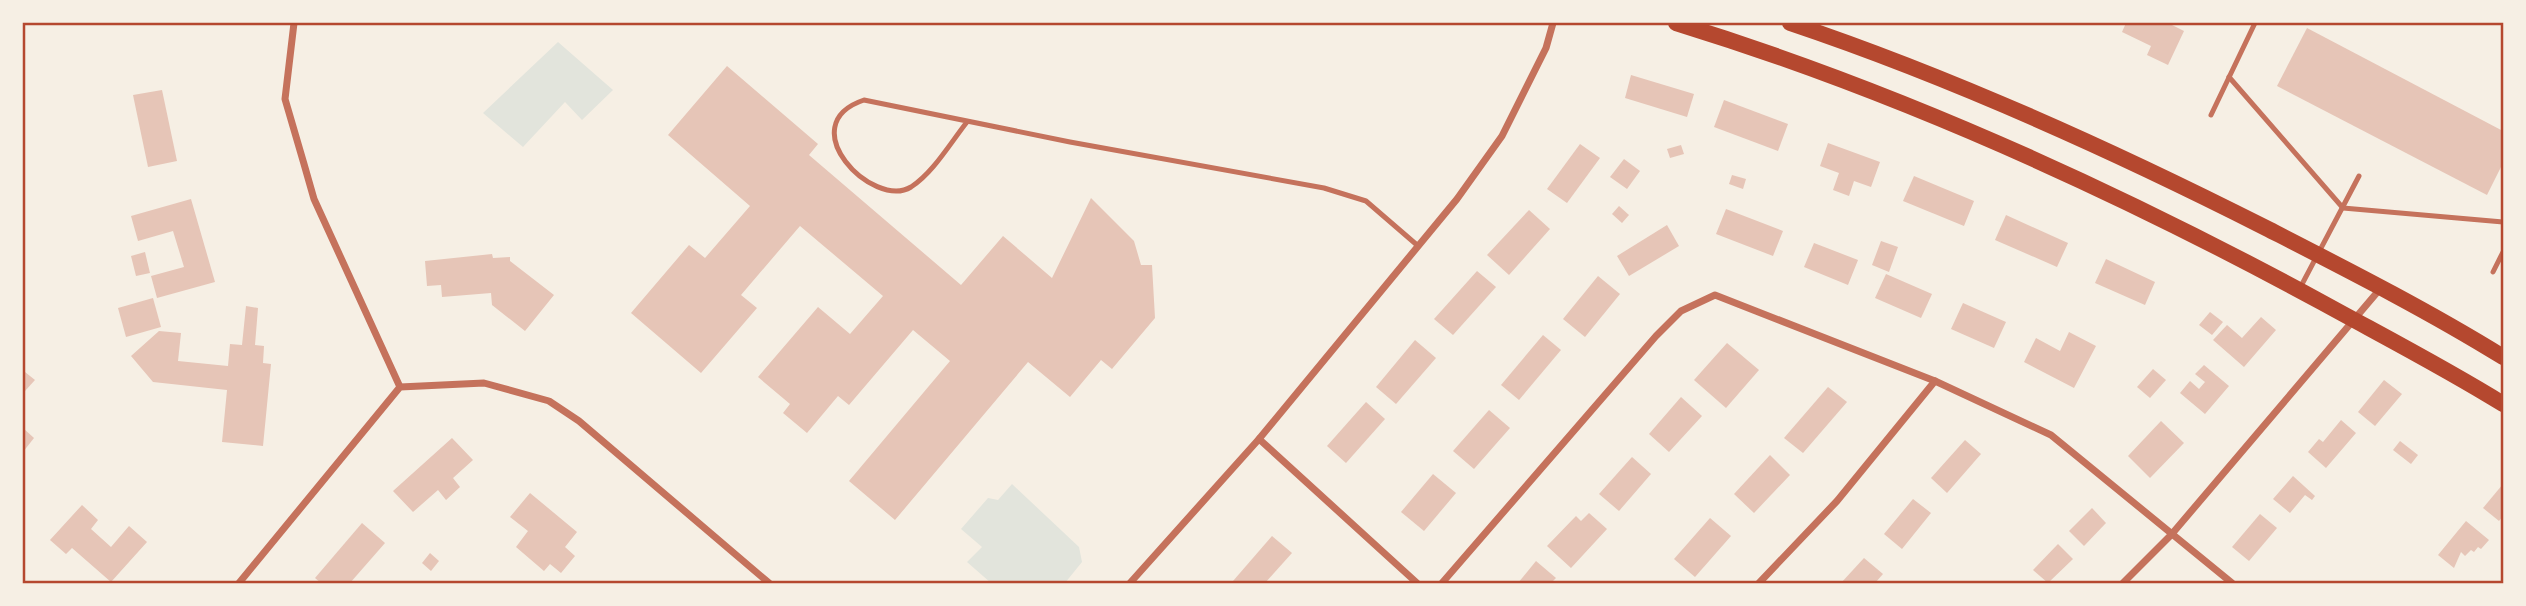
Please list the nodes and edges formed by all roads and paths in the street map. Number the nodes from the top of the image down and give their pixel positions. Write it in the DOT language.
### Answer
graph roads {
  1 [pos="294,23"];
  2 [pos="1553,23"];
  3 [pos="1676,23"];
  4 [pos="1790,23"];
  5 [pos="2255,23"];
  6 [pos="2229,77"];
  7 [pos="2211,115"];
  8 [pos="967,122"];
  9 [pos="2359,176"];
  10 [pos="2343,208"];
  11 [pos="2503,222"];
  12 [pos="1417,245"];
  13 [pos="2503,252"];
  14 [pos="2319,255"];
  15 [pos="2493,272"];
  16 [pos="2381,289"];
  17 [pos="2299,290"];
  18 [pos="2353,319"];
  19 [pos="2503,357"];
  20 [pos="1935,381"];
  21 [pos="400,387"];
  22 [pos="2503,404"];
  23 [pos="1259,439"];
  24 [pos="2171,535"];
  25 [pos="239,583"];
  26 [pos="769,583"];
  27 [pos="1130,583"];
  28 [pos="1417,583"];
  29 [pos="1442,583"];
  30 [pos="1759,583"];
  31 [pos="2123,583"];
  32 [pos="2232,583"];
  1 -- 21 [label="street"];
  2 -- 12 [label="street"];
  3 -- 17 [label="main road"];
  4 -- 14 [label="main road"];
  5 -- 6 [label="lane"];
  6 -- 7 [label="lane"];
  6 -- 10 [label="lane"];
  8 -- 8 [label="lane"];
  8 -- 12 [label="lane"];
  9 -- 10 [label="lane"];
  10 -- 11 [label="lane"];
  10 -- 14 [label="lane"];
  12 -- 23 [label="street"];
  13 -- 15 [label="lane"];
  14 -- 16 [label="main road"];
  14 -- 17 [label="lane"];
  16 -- 18 [label="street"];
  16 -- 19 [label="main road"];
  17 -- 18 [label="main road"];
  18 -- 22 [label="main road"];
  18 -- 24 [label="street"];
  20 -- 24 [label="street"];
  20 -- 29 [label="street"];
  20 -- 30 [label="street"];
  21 -- 25 [label="street"];
  21 -- 26 [label="street"];
  23 -- 27 [label="street"];
  23 -- 28 [label="street"];
  24 -- 31 [label="street"];
  24 -- 32 [label="street"];
}
